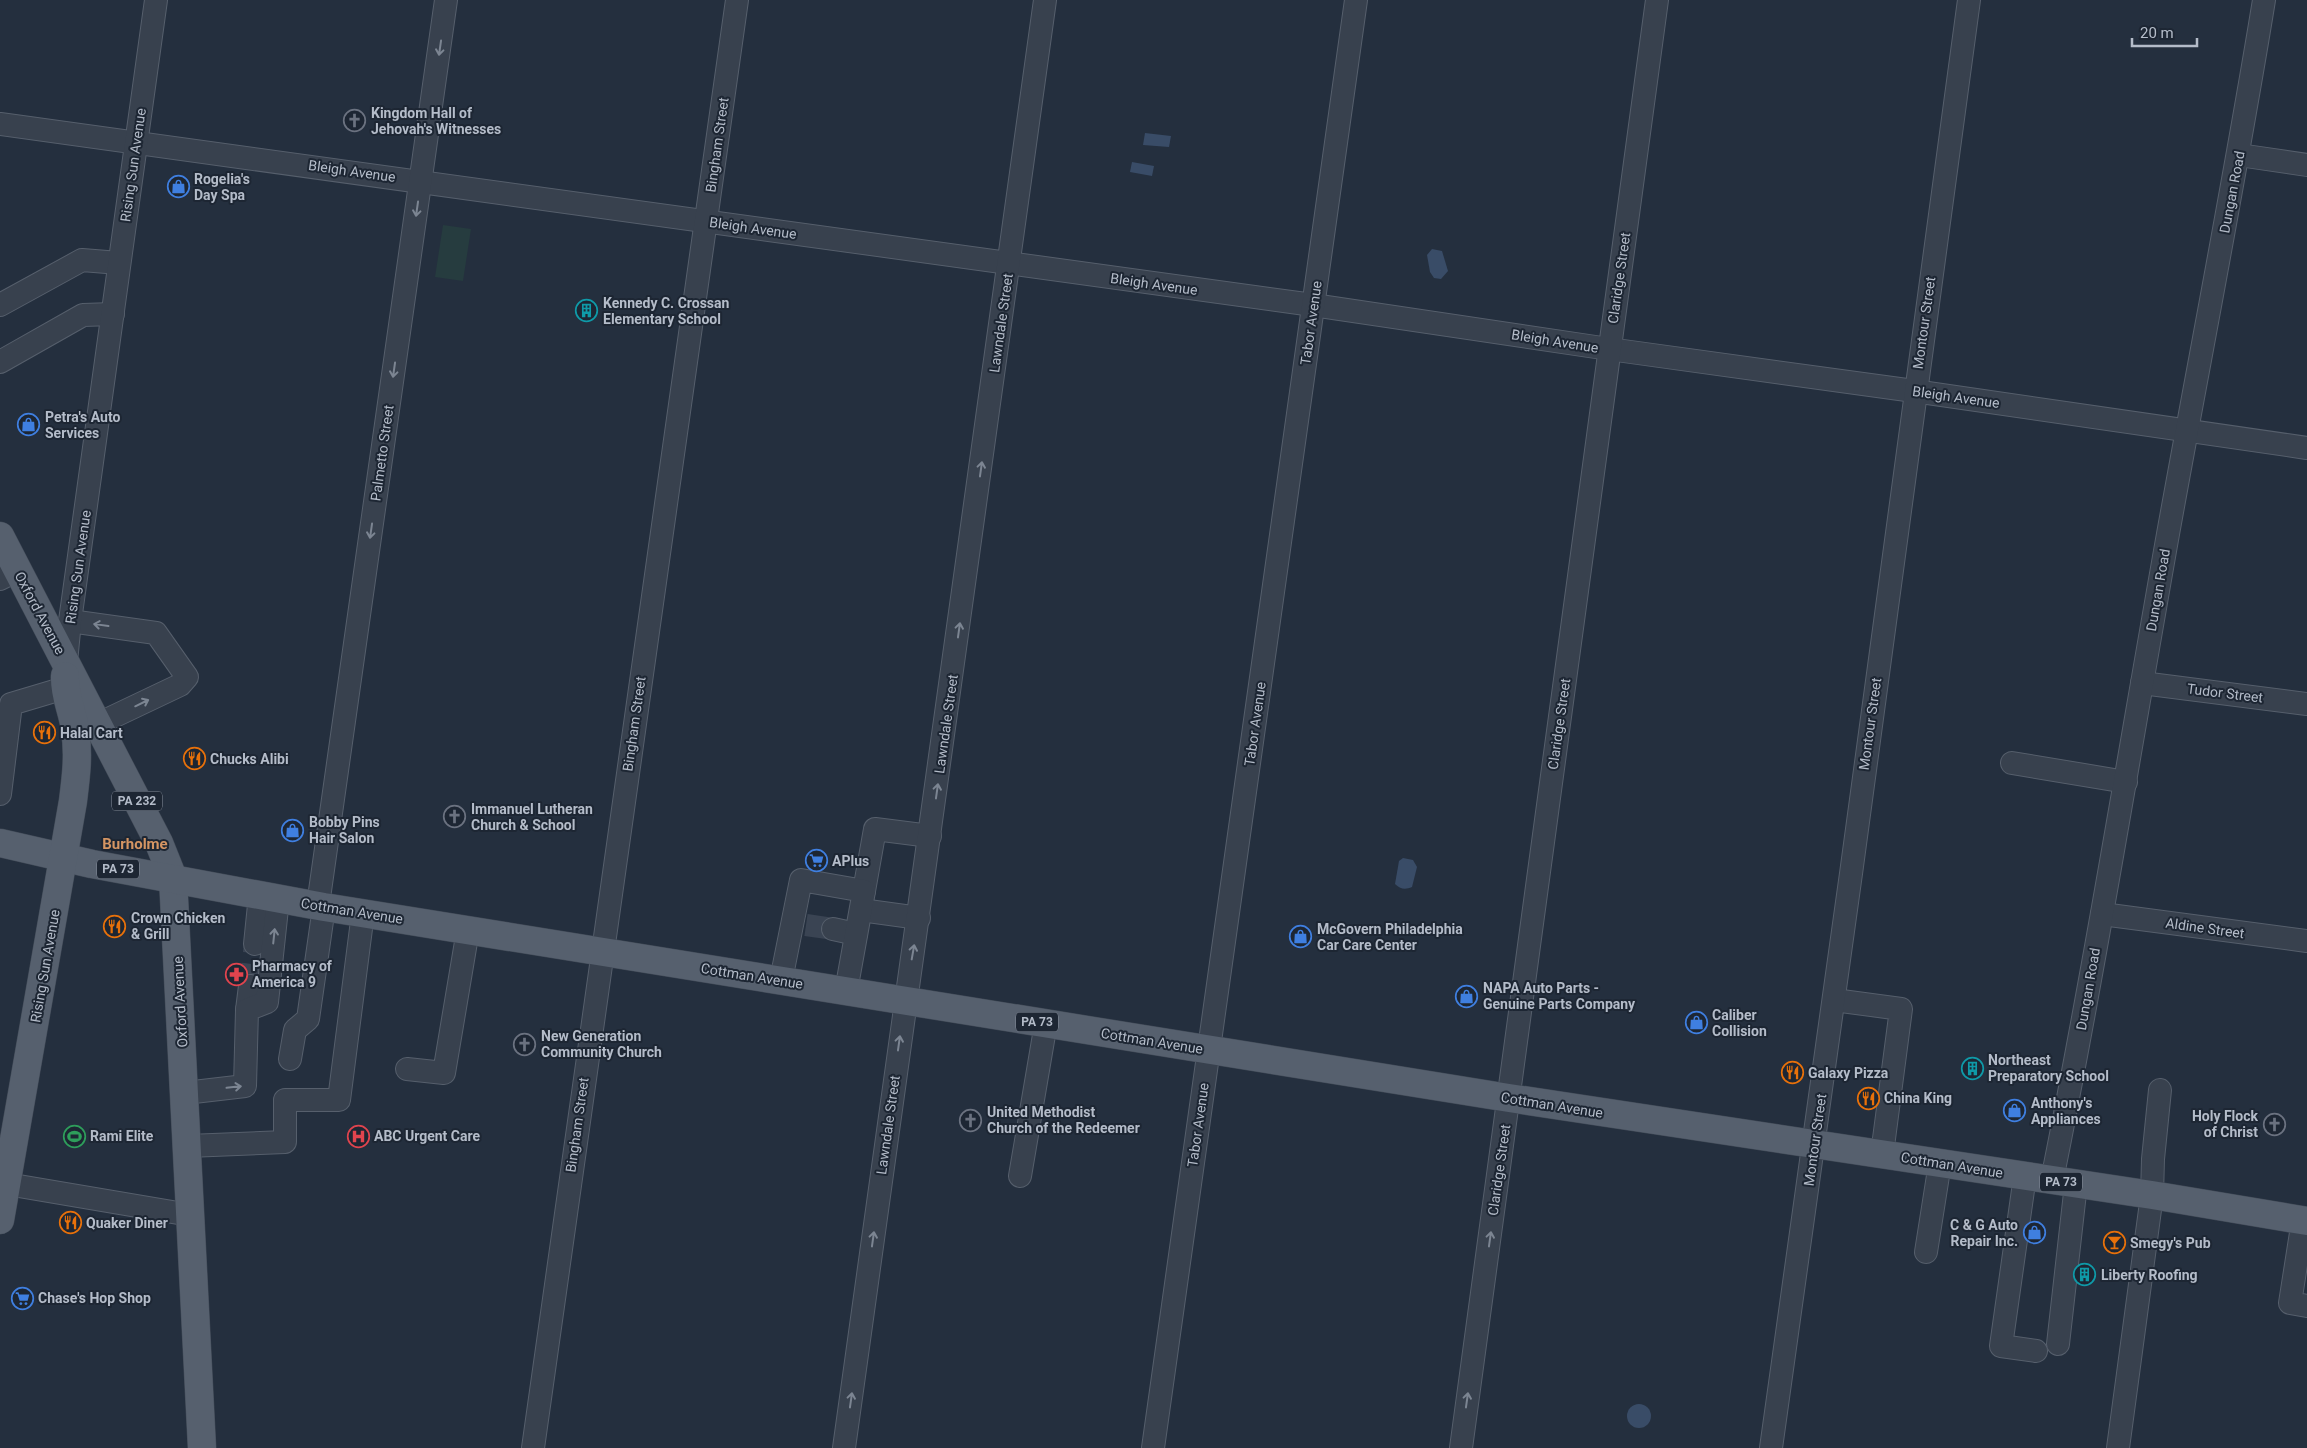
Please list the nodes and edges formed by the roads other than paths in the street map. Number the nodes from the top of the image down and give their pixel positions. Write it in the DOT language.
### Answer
graph roads {
  1 [pos="156,0"];
  2 [pos="446,0"];
  3 [pos="737,0"];
  4 [pos="1045,0"];
  5 [pos="1356,0"];
  6 [pos="1657,0"];
  7 [pos="1969,0"];
  8 [pos="2264,0"];
  9 [pos="0,124"];
  10 [pos="136,143"];
  11 [pos="2239,155"];
  12 [pos="2307,164"];
  13 [pos="421,181"];
  14 [pos="706,222"];
  15 [pos="120,262"];
  16 [pos="1009,264"];
  17 [pos="0,305"];
  18 [pos="1313,305"];
  19 [pos="113,314"];
  20 [pos="1609,349"];
  21 [pos="0,362"];
  22 [pos="1914,391"];
  23 [pos="2187,431"];
  24 [pos="2307,448"];
  25 [pos="0,536"];
  26 [pos="9,574"];
  27 [pos="70,620"];
  28 [pos="70,679"];
  29 [pos="2142,682"];
  30 [pos="2307,704"];
  31 [pos="98,724"];
  32 [pos="2012,763"];
  33 [pos="2126,782"];
  34 [pos="0,794"];
  35 [pos="930,836"];
  36 [pos="0,843"];
  37 [pos="64,858"];
  38 [pos="173,878"];
  39 [pos="269,897"];
  40 [pos="863,900"];
  41 [pos="321,906"];
  42 [pos="363,913"];
  43 [pos="2102,914"];
  44 [pos="919,918"];
  45 [pos="833,929"];
  46 [pos="468,930"];
  47 [pos="856,934"];
  48 [pos="2307,942"];
  49 [pos="255,944"];
  50 [pos="601,951"];
  51 [pos="781,980"];
  52 [pos="250,986"];
  53 [pos="846,991"];
  54 [pos="905,1000"];
  55 [pos="1834,1000"];
  56 [pos="247,1010"];
  57 [pos="1046,1023"];
  58 [pos="1209,1050"];
  59 [pos="290,1059"];
  60 [pos="407,1069"];
  61 [pos="2160,1090"];
  62 [pos="185,1093"];
  63 [pos="1509,1098"];
  64 [pos="9,1122"];
  65 [pos="1815,1144"];
  66 [pos="188,1146"];
  67 [pos="1882,1154"];
  68 [pos="1940,1163"];
  69 [pos="1020,1176"];
  70 [pos="2024,1176"];
  71 [pos="2064,1182"];
  72 [pos="6,1184"];
  73 [pos="2152,1195"];
  74 [pos="190,1214"];
  75 [pos="0,1218"];
  76 [pos="2305,1221"];
  77 [pos="1926,1252"];
  78 [pos="2307,1306"];
  79 [pos="2058,1344"];
  80 [pos="2036,1351"];
  81 [pos="202,1448"];
  82 [pos="533,1448"];
  83 [pos="844,1448"];
  84 [pos="1153,1448"];
  85 [pos="1461,1448"];
  86 [pos="1771,1448"];
  87 [pos="2118,1448"];
  1 -- 10 [label="street, Rising Sun Avenue"];
  2 -- 13 [label="street, Palmetto Street, one-way"];
  3 -- 14 [label="street, Bingham Street"];
  4 -- 16 [label="street, Lawndale Street"];
  5 -- 18 [label="street, Tabor Avenue"];
  6 -- 20 [label="street, Claridge Street"];
  7 -- 22 [label="street, Montour Street"];
  8 -- 11 [label="street, Dungan Road"];
  9 -- 10 [label="street, Bleigh Avenue"];
  10 -- 13 [label="street, Bleigh Avenue"];
  10 -- 15 [label="street, Rising Sun Avenue"];
  11 -- 12 [label="street"];
  11 -- 23 [label="street, Dungan Road"];
  13 -- 14 [label="street, Bleigh Avenue"];
  13 -- 41 [label="street, Palmetto Street, one-way"];
  14 -- 16 [label="street, Bleigh Avenue"];
  14 -- 50 [label="street, Bingham Street"];
  15 -- 17 [label="street"];
  15 -- 19 [label="street, Rising Sun Avenue"];
  16 -- 18 [label="street, Bleigh Avenue"];
  35 -- 16 [label="street, Lawndale Street, one-way"];
  18 -- 20 [label="street, Bleigh Avenue"];
  18 -- 58 [label="street, Tabor Avenue"];
  19 -- 21 [label="street"];
  19 -- 27 [label="street, Rising Sun Avenue"];
  20 -- 22 [label="street, Bleigh Avenue"];
  20 -- 63 [label="street, Claridge Street"];
  22 -- 23 [label="street, Bleigh Avenue"];
  22 -- 55 [label="street, Montour Street"];
  23 -- 24 [label="street, Bleigh Avenue"];
  23 -- 29 [label="street, Dungan Road"];
  25 -- 26 [label="main road, Oxford Avenue / PA 232"];
  26 -- 28 [label="main road, Oxford Avenue / PA 232"];
  27 -- 28 [label="street, Rising Sun Avenue"];
  31 -- 27 [label="street, one-way"];
  28 -- 31 [label="main road, Oxford Avenue / PA 232"];
  28 -- 34 [label="street"];
  28 -- 37 [label="main road, Rising Sun Avenue"];
  29 -- 30 [label="street, Tudor Street"];
  29 -- 33 [label="street, Dungan Road"];
  31 -- 38 [label="main road, Oxford Avenue / PA 232"];
  32 -- 33 [label="street"];
  33 -- 43 [label="street, Dungan Road"];
  35 -- 40 [label="street"];
  35 -- 44 [label="street, Lawndale Street"];
  36 -- 37 [label="main road, Cottman Avenue / PA 73"];
  37 -- 38 [label="main road, Cottman Avenue / PA 73"];
  37 -- 64 [label="main road, Rising Sun Avenue"];
  38 -- 39 [label="main road, Cottman Avenue / PA 73"];
  38 -- 62 [label="main road, Oxford Avenue / PA 232"];
  39 -- 41 [label="main road, Cottman Avenue / PA 73"];
  39 -- 49 [label="street"];
  56 -- 39 [label="street, one-way"];
  40 -- 44 [label="street"];
  40 -- 47 [label="street"];
  40 -- 51 [label="street"];
  41 -- 42 [label="main road, Cottman Avenue / PA 73"];
  41 -- 59 [label="street, Palmetto Street"];
  42 -- 46 [label="main road, Cottman Avenue / PA 73"];
  42 -- 66 [label="street"];
  43 -- 48 [label="street, Aldine Street"];
  43 -- 71 [label="street, Dungan Road"];
  54 -- 44 [label="street, Lawndale Street, one-way"];
  45 -- 47 [label="street"];
  46 -- 50 [label="main road, Cottman Avenue / PA 73"];
  46 -- 60 [label="street"];
  47 -- 53 [label="street"];
  50 -- 51 [label="main road, Cottman Avenue / PA 73"];
  50 -- 82 [label="street, Bingham Street"];
  51 -- 53 [label="main road, Cottman Avenue / PA 73"];
  52 -- 56 [label="street"];
  53 -- 54 [label="main road, Cottman Avenue / PA 73"];
  54 -- 57 [label="main road, Cottman Avenue / PA 73"];
  83 -- 54 [label="street, Lawndale Street, one-way"];
  55 -- 65 [label="street, Montour Street"];
  55 -- 67 [label="street"];
  62 -- 56 [label="street, one-way"];
  57 -- 58 [label="main road, Cottman Avenue / PA 73"];
  57 -- 69 [label="street"];
  58 -- 63 [label="main road, Cottman Avenue / PA 73"];
  58 -- 84 [label="street, Tabor Avenue"];
  61 -- 73 [label="street"];
  62 -- 66 [label="main road, Oxford Avenue / PA 232"];
  63 -- 65 [label="main road, Cottman Avenue / PA 73"];
  85 -- 63 [label="street, Claridge Street, one-way"];
  64 -- 72 [label="main road, Rising Sun Avenue"];
  65 -- 67 [label="main road, Cottman Avenue / PA 73"];
  65 -- 86 [label="street, Montour Street"];
  66 -- 74 [label="main road, Oxford Avenue / PA 232"];
  67 -- 68 [label="main road, Cottman Avenue / PA 73"];
  68 -- 70 [label="main road, Cottman Avenue / PA 73"];
  68 -- 77 [label="street"];
  70 -- 71 [label="main road, Cottman Avenue / PA 73"];
  70 -- 80 [label="street"];
  71 -- 73 [label="main road, Cottman Avenue / PA 73"];
  71 -- 79 [label="street, Dungan Road"];
  72 -- 74 [label="street"];
  72 -- 75 [label="main road, Rising Sun Avenue"];
  73 -- 76 [label="main road, Cottman Avenue / PA 73"];
  73 -- 87 [label="street"];
  74 -- 81 [label="main road, Oxford Avenue / PA 232"];
  76 -- 78 [label="street"];
}
